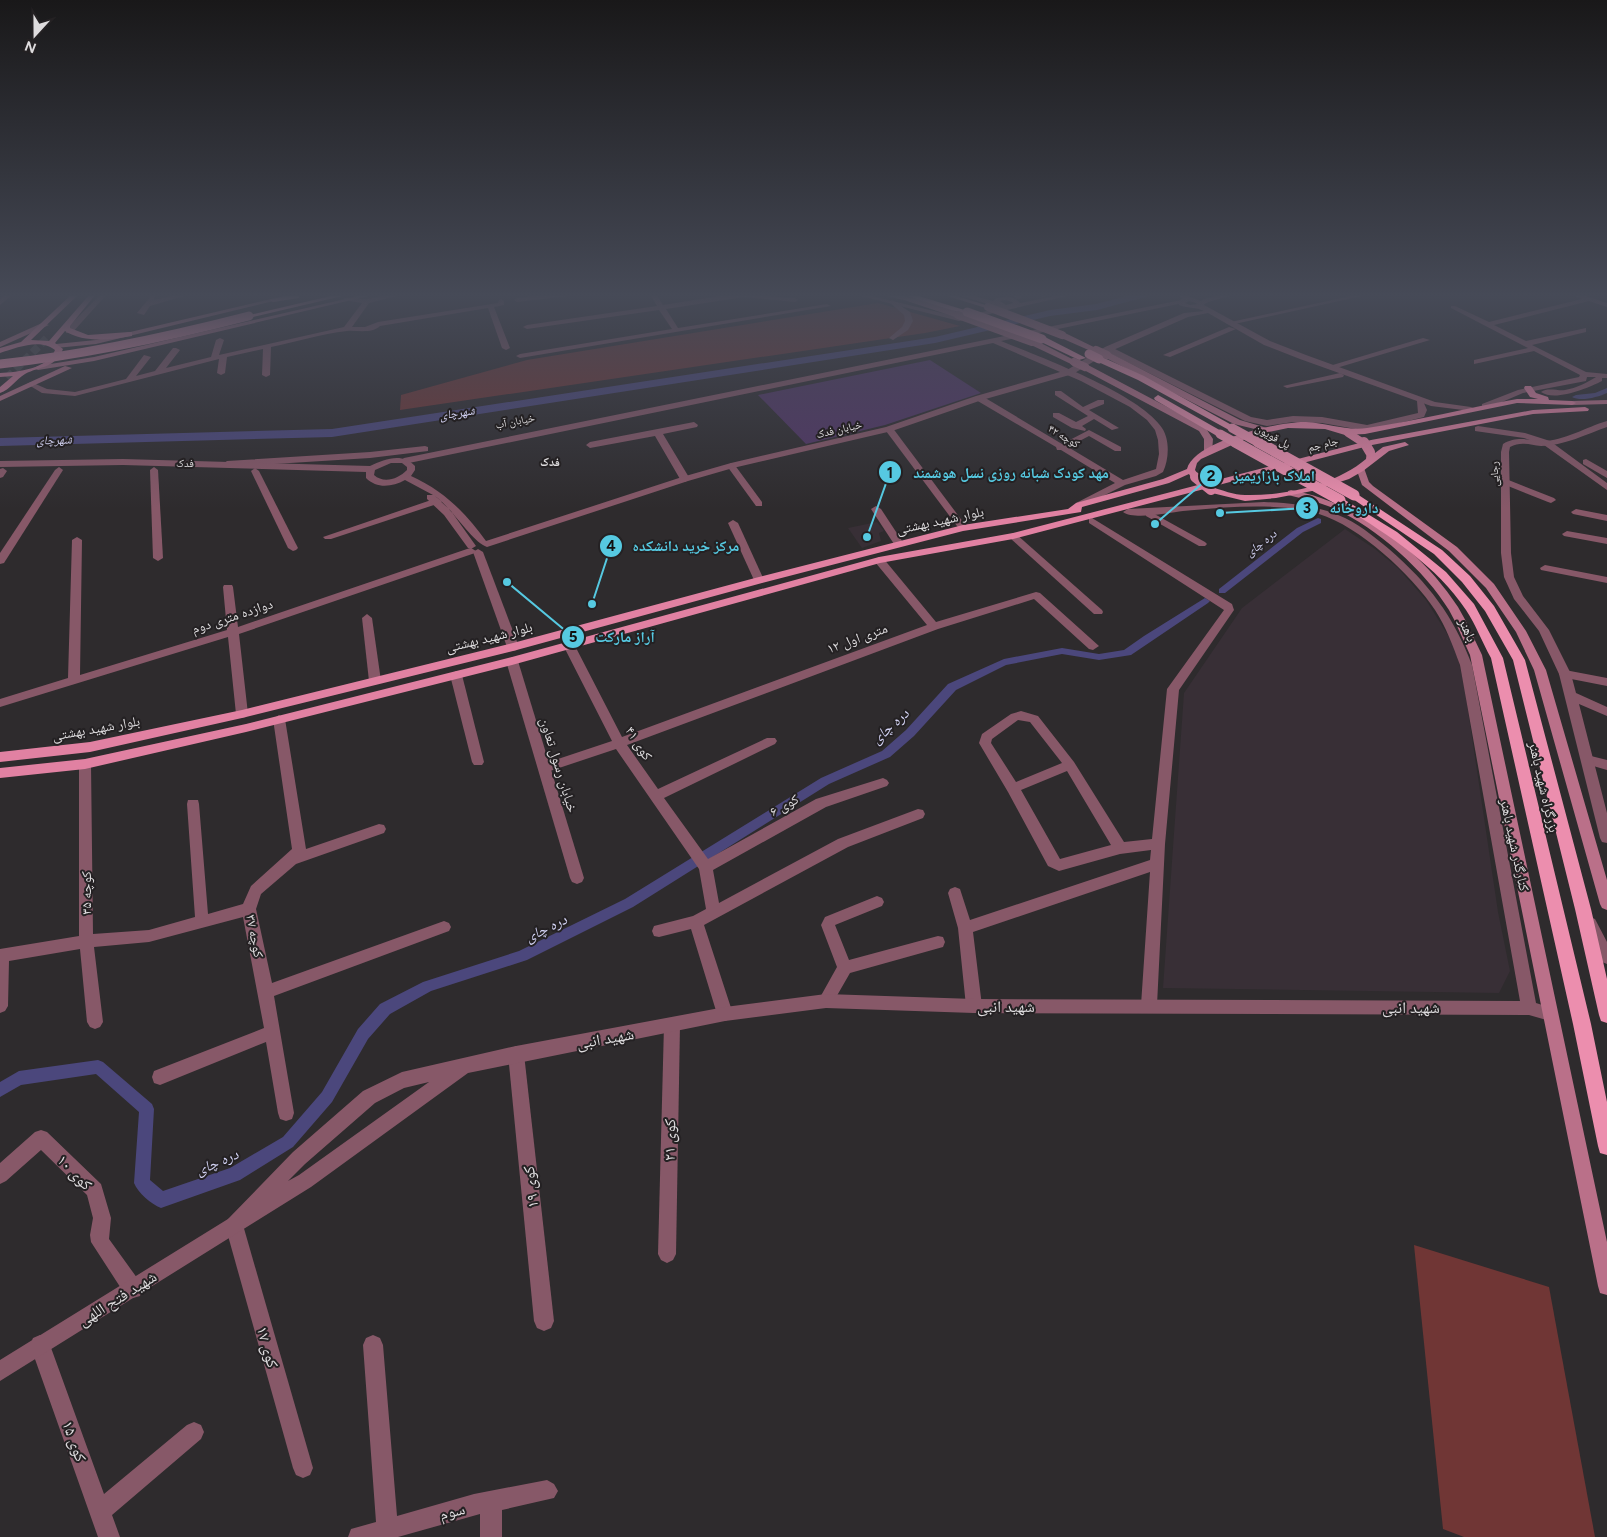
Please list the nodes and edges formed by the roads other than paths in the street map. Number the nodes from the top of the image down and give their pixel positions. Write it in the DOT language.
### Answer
graph roads {
  1 [pos="42,366"];
  2 [pos="51,366"];
  3 [pos="74,366"];
  4 [pos="140,366"];
  5 [pos="164,366"];
  6 [pos="186,366"];
  7 [pos="220,366"];
  8 [pos="266,366"];
  9 [pos="867,366"];
  10 [pos="1055,366"];
  11 [pos="1079,366"];
  12 [pos="1105,366"];
  13 [pos="1105,366"];
  14 [pos="1111,366"];
  15 [pos="1112,366"];
  16 [pos="1114,366"];
  17 [pos="1321,366"];
  18 [pos="1335,366"];
  19 [pos="1567,366"];
  20 [pos="38,368"];
  21 [pos="1327,368"];
  22 [pos="23,372"];
  23 [pos="1070,372"];
  24 [pos="158,373"];
  25 [pos="221,373"];
  26 [pos="1584,374"];
  27 [pos="266,375"];
  28 [pos="1340,375"];
  29 [pos="1607,376"];
  30 [pos="4,378"];
  31 [pos="803,378"];
  32 [pos="129,380"];
  33 [pos="31,384"];
  34 [pos="0,385"];
  35 [pos="1287,386"];
  36 [pos="1528,388"];
  37 [pos="0,391"];
  38 [pos="1058,393"];
  39 [pos="0,398"];
  40 [pos="979,398"];
  41 [pos="1101,402"];
  42 [pos="1562,402"];
  43 [pos="1607,402"];
  44 [pos="1424,403"];
  45 [pos="1572,403"];
  46 [pos="1485,406"];
  47 [pos="1607,408"];
  48 [pos="1471,409"];
  49 [pos="1585,409"];
  50 [pos="1082,410"];
  51 [pos="1056,415"];
  52 [pos="1094,416"];
  53 [pos="1424,420"];
  54 [pos="1607,424"];
  55 [pos="694,425"];
  56 [pos="1076,426"];
  57 [pos="1115,428"];
  58 [pos="1263,428"];
  59 [pos="889,429"];
  60 [pos="1478,429"];
  61 [pos="1338,430"];
  62 [pos="658,433"];
  63 [pos="1089,433"];
  64 [pos="1546,443"];
  65 [pos="590,445"];
  66 [pos="1060,448"];
  67 [pos="1118,449"];
  68 [pos="1208,452"];
  69 [pos="1559,452"];
  70 [pos="1370,456"];
  71 [pos="404,461"];
  72 [pos="227,464"];
  73 [pos="62,466"];
  74 [pos="731,466"];
  75 [pos="1360,468"];
  76 [pos="1,470"];
  77 [pos="154,470"];
  78 [pos="254,471"];
  79 [pos="370,472"];
  80 [pos="1193,474"];
  81 [pos="1607,475"];
  82 [pos="400,479"];
  83 [pos="685,479"];
  84 [pos="1506,482"];
  85 [pos="1122,483"];
  86 [pos="1607,487"];
  87 [pos="1291,493"];
  88 [pos="1220,494"];
  89 [pos="1354,495"];
  90 [pos="1340,500"];
  91 [pos="1551,500"];
  92 [pos="437,502"];
  93 [pos="759,504"];
  94 [pos="876,509"];
  95 [pos="1073,512"];
  96 [pos="1128,512"];
  97 [pos="1576,512"];
  98 [pos="1149,514"];
  99 [pos="1607,518"];
  100 [pos="1092,521"];
  101 [pos="733,524"];
  102 [pos="963,528"];
  103 [pos="1567,534"];
  104 [pos="1013,536"];
  105 [pos="328,537"];
  106 [pos="77,540"];
  107 [pos="1607,541"];
  108 [pos="899,544"];
  109 [pos="1202,544"];
  110 [pos="478,547"];
  111 [pos="293,548"];
  112 [pos="158,558"];
  113 [pos="880,560"];
  114 [pos="0,561"];
  115 [pos="1545,568"];
  116 [pos="759,580"];
  117 [pos="1607,580"];
  118 [pos="228,587"];
  119 [pos="1098,612"];
  120 [pos="367,618"];
  121 [pos="934,626"];
  122 [pos="233,632"];
  123 [pos="569,645"];
  124 [pos="1093,646"];
  125 [pos="513,647"];
  126 [pos="512,661"];
  127 [pos="1565,674"];
  128 [pos="456,675"];
  129 [pos="74,681"];
  130 [pos="375,681"];
  131 [pos="1607,682"];
  132 [pos="1571,696"];
  133 [pos="0,703"];
  134 [pos="1607,712"];
  135 [pos="242,714"];
  136 [pos="279,719"];
  137 [pos="246,728"];
  138 [pos="771,741"];
  139 [pos="619,743"];
  140 [pos="0,757"];
  141 [pos="1587,760"];
  142 [pos="478,762"];
  143 [pos="85,764"];
  144 [pos="1070,765"];
  145 [pos="1607,765"];
  146 [pos="544,768"];
  147 [pos="0,773"];
  148 [pos="883,783"];
  149 [pos="1013,788"];
  150 [pos="656,796"];
  151 [pos="193,804"];
  152 [pos="918,814"];
  153 [pos="379,828"];
  154 [pos="1607,838"];
  155 [pos="1158,844"];
  156 [pos="1120,848"];
  157 [pos="293,859"];
  158 [pos="1158,863"];
  159 [pos="706,867"];
  160 [pos="577,878"];
  161 [pos="955,893"];
  162 [pos="877,902"];
  163 [pos="1607,904"];
  164 [pos="249,909"];
  165 [pos="1583,909"];
  166 [pos="714,914"];
  167 [pos="202,922"];
  168 [pos="696,922"];
  169 [pos="444,927"];
  170 [pos="965,928"];
  171 [pos="659,931"];
  172 [pos="86,941"];
  173 [pos="938,942"];
  174 [pos="1,956"];
  175 [pos="1607,957"];
  176 [pos="844,968"];
  177 [pos="266,992"];
  178 [pos="826,1001"];
  179 [pos="1149,1005"];
  180 [pos="0,1006"];
  181 [pos="974,1006"];
  182 [pos="1529,1008"];
  183 [pos="725,1014"];
  184 [pos="1550,1014"];
  185 [pos="1607,1015"];
  186 [pos="95,1022"];
  187 [pos="672,1025"];
  188 [pos="272,1032"];
  189 [pos="516,1054"];
  190 [pos="468,1064"];
  191 [pos="160,1078"];
  192 [pos="286,1113"];
  193 [pos="1607,1146"];
  194 [pos="0,1175"];
  195 [pos="234,1225"];
  196 [pos="667,1254"];
  197 [pos="1607,1286"];
  198 [pos="133,1289"];
  199 [pos="544,1321"];
  200 [pos="40,1345"];
  201 [pos="372,1345"];
  202 [pos="1,1368"];
  203 [pos="194,1432"];
  204 [pos="303,1468"];
  205 [pos="547,1491"];
  206 [pos="491,1501"];
  207 [pos="100,1511"];
  208 [pos="387,1529"];
  209 [pos="109,1537"];
  210 [pos="359,1537"];
  211 [pos="492,1537"];
  1 -- 20 [label="main road"];
  2 -- 20 [label="main road"];
  3 -- 33 [label="main road"];
  4 -- 32 [label="street"];
  5 -- 24 [label="street"];
  6 -- 24 [label="street"];
  7 -- 25 [label="street"];
  8 -- 27 [label="street"];
  9 -- 31 [label="street, خیابان آب"];
  10 -- 23 [label="street"];
  11 -- 23 [label="street, خیابان فدک"];
  12 -- 90 [label="highway, پل قویون, bridge"];
  13 -- 68 [label="main road"];
  14 -- 58 [label="main road"];
  15 -- 89 [label="highway, پل قویون, bridge"];
  16 -- 44 [label="street"];
  17 -- 21 [label="street"];
  18 -- 21 [label="street"];
  19 -- 26 [label="street"];
  20 -- 22 [label="main road"];
  21 -- 28 [label="street"];
  21 -- 44 [label="street"];
  22 -- 30 [label="main road"];
  22 -- 30 [label="main road"];
  23 -- 40 [label="street, خیابان فدک"];
  23 -- 85 [label="street"];
  24 -- 32 [label="street"];
  26 -- 29 [label="street"];
  26 -- 36 [label="street"];
  28 -- 35 [label="street"];
  28 -- 44 [label="street"];
  29 -- 36 [label="street"];
  30 -- 34 [label="main road"];
  30 -- 37 [label="main road"];
  31 -- 71 [label="street, خیابان آب"];
  31 -- 72 [label="street, خیابان آب"];
  32 -- 33 [label="street"];
  33 -- 39 [label="main road"];
  36 -- 42 [label="main road"];
  36 -- 46 [label="street"];
  38 -- 50 [label="street"];
  40 -- 59 [label="street, خیابان فدک"];
  40 -- 66 [label="street, کوچه ۴۲"];
  41 -- 50 [label="street"];
  42 -- 45 [label="main road"];
  42 -- 46 [label="main road"];
  43 -- 45 [label="main road"];
  44 -- 48 [label="street"];
  44 -- 53 [label="street"];
  45 -- 95 [label="main road, جام جم"];
  46 -- 48 [label="main road"];
  47 -- 49 [label="main road"];
  48 -- 53 [label="main road"];
  49 -- 60 [label="main road"];
  49 -- 95 [label="main road, جام جم"];
  50 -- 52 [label="street"];
  51 -- 56 [label="street"];
  52 -- 56 [label="street"];
  52 -- 57 [label="street"];
  53 -- 61 [label="main road"];
  54 -- 64 [label="street, رجایی"];
  55 -- 62 [label="street"];
  56 -- 63 [label="street"];
  58 -- 61 [label="main road"];
  58 -- 68 [label="main road"];
  59 -- 74 [label="street, خیابان فدک"];
  59 -- 102 [label="street"];
  60 -- 64 [label="street"];
  60 -- 70 [label="main road"];
  61 -- 70 [label="main road, bridge"];
  62 -- 65 [label="street"];
  62 -- 83 [label="street"];
  63 -- 66 [label="street"];
  63 -- 67 [label="street"];
  64 -- 69 [label="street"];
  64 -- 84 [label="street, رجایی"];
  66 -- 85 [label="street, کوچه ۴۲"];
  68 -- 80 [label="main road"];
  69 -- 81 [label="street"];
  69 -- 86 [label="street"];
  70 -- 75 [label="main road"];
  71 -- 79 [label="street, خیابان آب"];
  71 -- 82 [label="street"];
  72 -- 73 [label="street, فدک"];
  72 -- 79 [label="street, فدک"];
  73 -- 76 [label="street, فدک"];
  73 -- 77 [label="street, فدک"];
  73 -- 114 [label="street"];
  74 -- 83 [label="street, خیابان فدک"];
  74 -- 93 [label="street"];
  75 -- 87 [label="main road"];
  75 -- 163 [label="main road"];
  77 -- 78 [label="street, فدک"];
  77 -- 112 [label="street"];
  78 -- 79 [label="street, فدک"];
  78 -- 111 [label="street"];
  79 -- 82 [label="street"];
  80 -- 88 [label="main road, bridge"];
  80 -- 95 [label="main road"];
  82 -- 92 [label="street"];
  82 -- 110 [label="street"];
  83 -- 110 [label="street, خیابان فدک"];
  84 -- 91 [label="street"];
  84 -- 127 [label="street, رجایی"];
  85 -- 95 [label="street"];
  87 -- 88 [label="main road"];
  87 -- 184 [label="main road, کنارگذر شهید باهنر"];
  88 -- 96 [label="main road"];
  89 -- 165 [label="highway, بزرگراه شهید باهنر"];
  90 -- 193 [label="highway, بزرگراه شهید باهنر"];
  92 -- 105 [label="street"];
  92 -- 110 [label="street"];
  94 -- 108 [label="street"];
  95 -- 100 [label="main road"];
  95 -- 102 [label="main road, بلوار شهید بهشتی"];
  95 -- 104 [label="main road, جام جم"];
  96 -- 98 [label="street, باهنر"];
  96 -- 100 [label="main road"];
  97 -- 99 [label="street"];
  98 -- 109 [label="street"];
  98 -- 182 [label="street, باهنر"];
  100 -- 155 [label="street"];
  101 -- 116 [label="street"];
  102 -- 108 [label="main road, بلوار شهید بهشتی"];
  103 -- 107 [label="street"];
  104 -- 113 [label="main road, بلوار شهید بهشتی"];
  104 -- 119 [label="street"];
  106 -- 129 [label="street"];
  108 -- 116 [label="main road, بلوار شهید بهشتی"];
  110 -- 122 [label="street, دوازده متری دوم"];
  110 -- 125 [label="street"];
  113 -- 121 [label="street"];
  113 -- 123 [label="main road, بلوار شهید بهشتی"];
  115 -- 117 [label="street"];
  116 -- 125 [label="main road, بلوار شهید بهشتی"];
  118 -- 122 [label="street"];
  120 -- 130 [label="street"];
  121 -- 124 [label="street, ۱۲ متری اول"];
  121 -- 139 [label="street, ۱۲ متری اول"];
  122 -- 129 [label="street, دوازده متری دوم"];
  122 -- 135 [label="street"];
  123 -- 126 [label="main road, بلوار شهید بهشتی"];
  123 -- 139 [label="street, کوی ۴۱"];
  125 -- 130 [label="main road, بلوار شهید بهشتی"];
  126 -- 128 [label="main road, بلوار شهید بهشتی"];
  126 -- 146 [label="street, خیابان رسول تعاون"];
  127 -- 131 [label="street"];
  127 -- 132 [label="street"];
  128 -- 136 [label="main road, بلوار شهید بهشتی"];
  128 -- 142 [label="street"];
  129 -- 133 [label="street, دوازده متری دوم"];
  130 -- 135 [label="main road, بلوار شهید بهشتی"];
  132 -- 134 [label="street"];
  132 -- 141 [label="street"];
  135 -- 137 [label="main road"];
  135 -- 140 [label="main road, بلوار شهید بهشتی"];
  136 -- 137 [label="main road, بلوار شهید بهشتی"];
  136 -- 157 [label="street"];
  137 -- 143 [label="main road, بلوار شهید بهشتی"];
  138 -- 150 [label="street"];
  139 -- 146 [label="street, ۱۲ متری اول"];
  139 -- 150 [label="street, کوی ۴۱"];
  141 -- 145 [label="street"];
  141 -- 154 [label="street"];
  143 -- 147 [label="main road, بلوار شهید بهشتی"];
  143 -- 172 [label="street, کوچه ۳۵"];
  144 -- 149 [label="street"];
  144 -- 149 [label="street"];
  144 -- 156 [label="street"];
  146 -- 160 [label="street, خیابان رسول تعاون"];
  148 -- 159 [label="street, کوی ۶"];
  149 -- 156 [label="street"];
  150 -- 159 [label="street, کوی ۴۱"];
  151 -- 167 [label="street"];
  152 -- 166 [label="street"];
  153 -- 157 [label="street, کوچه ۳۷"];
  155 -- 156 [label="street"];
  155 -- 158 [label="street"];
  157 -- 164 [label="street, کوچه ۳۷"];
  158 -- 170 [label="street"];
  158 -- 179 [label="street"];
  159 -- 166 [label="street"];
  161 -- 170 [label="street"];
  162 -- 176 [label="street"];
  164 -- 167 [label="street"];
  164 -- 177 [label="street, کوچه ۳۷"];
  165 -- 175 [label="street"];
  165 -- 185 [label="highway, بزرگراه شهید باهنر"];
  166 -- 168 [label="street"];
  167 -- 172 [label="street"];
  168 -- 171 [label="street"];
  168 -- 183 [label="street"];
  169 -- 177 [label="street"];
  170 -- 181 [label="street"];
  172 -- 174 [label="street"];
  172 -- 186 [label="street, کوچه ۳۵"];
  173 -- 176 [label="street"];
  174 -- 180 [label="street"];
  176 -- 178 [label="street"];
  177 -- 188 [label="street, کوچه ۳۷"];
  178 -- 181 [label="street, شهید انبی"];
  178 -- 183 [label="street, شهید انبی"];
  179 -- 181 [label="street, شهید انبی"];
  179 -- 182 [label="street, شهید انبی"];
  182 -- 184 [label="street, شهید انبی"];
  183 -- 187 [label="street, شهید انبی"];
  184 -- 197 [label="main road, کنارگذر شهید باهنر"];
  187 -- 189 [label="street, شهید انبی"];
  187 -- 196 [label="street, کوی ۲۱"];
  188 -- 191 [label="street"];
  188 -- 192 [label="street, کوچه ۳۷"];
  189 -- 190 [label="street, شهید انبی"];
  189 -- 199 [label="street, کوی ۱۹"];
  190 -- 195 [label="street, شهید انبی"];
  190 -- 195 [label="street, شهید انبی"];
  194 -- 198 [label="street, کوی ۱۰"];
  195 -- 198 [label="street, شهید فتح اللهی"];
  195 -- 204 [label="street, کوی ۱۷"];
  198 -- 200 [label="street, شهید فتح اللهی"];
  200 -- 202 [label="street, شهید فتح اللهی"];
  200 -- 207 [label="street, کوی ۱۵"];
  201 -- 208 [label="street"];
  203 -- 207 [label="street"];
  205 -- 206 [label="street, سوم"];
  206 -- 208 [label="street, سوم"];
  206 -- 211 [label="street"];
  207 -- 209 [label="street, کوی ۱۵"];
  208 -- 210 [label="street, سوم"];
}
